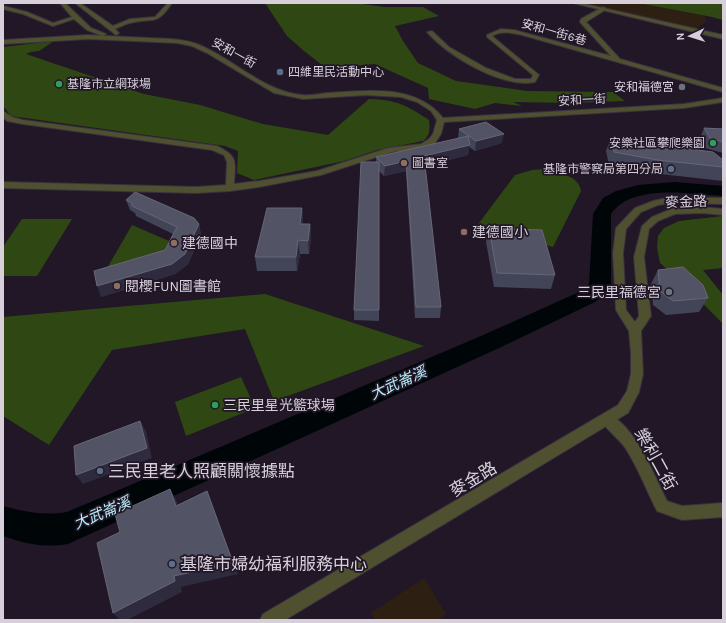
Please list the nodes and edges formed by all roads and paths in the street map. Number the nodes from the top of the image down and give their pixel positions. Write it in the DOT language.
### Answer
graph roads {
  1 [pos="62,3"];
  2 [pos="78,3"];
  3 [pos="170,3"];
  4 [pos="575,3"];
  5 [pos="3,7"];
  6 [pos="603,9"];
  7 [pos="75,17"];
  8 [pos="112,28"];
  9 [pos="430,32"];
  10 [pos="106,37"];
  11 [pos="115,37"];
  12 [pos="723,37"];
  13 [pos="3,42"];
  14 [pos="618,60"];
  15 [pos="723,90"];
  16 [pos="723,100"];
  17 [pos="3,113"];
  18 [pos="441,120"];
  19 [pos="3,184"];
  20 [pos="230,188"];
  21 [pos="723,201"];
  22 [pos="723,212"];
  23 [pos="635,331"];
  24 [pos="608,420"];
  25 [pos="723,510"];
  26 [pos="269,620"];
  1 -- 7 [label="street"];
  2 -- 8 [label="street"];
  3 -- 8 [label="street"];
  4 -- 6 [label="street"];
  5 -- 7 [label="street"];
  6 -- 12 [label="street"];
  6 -- 14 [label="street"];
  7 -- 10 [label="street"];
  8 -- 11 [label="street"];
  9 -- 14 [label="street, 安和一街6巷"];
  10 -- 11 [label="street, 安和一街"];
  10 -- 13 [label="street, 安和一街"];
  11 -- 18 [label="street, 安和一街"];
  14 -- 15 [label="street, 安和一街6巷"];
  16 -- 18 [label="street, 安和一街"];
  17 -- 20 [label="street"];
  18 -- 20 [label="street"];
  19 -- 20 [label="street"];
  21 -- 23 [label="street, 麥金路"];
  22 -- 23 [label="street, 麥金路"];
  23 -- 24 [label="street, 麥金路"];
  24 -- 25 [label="street, 樂利二街"];
  24 -- 26 [label="street, 麥金路"];
}
